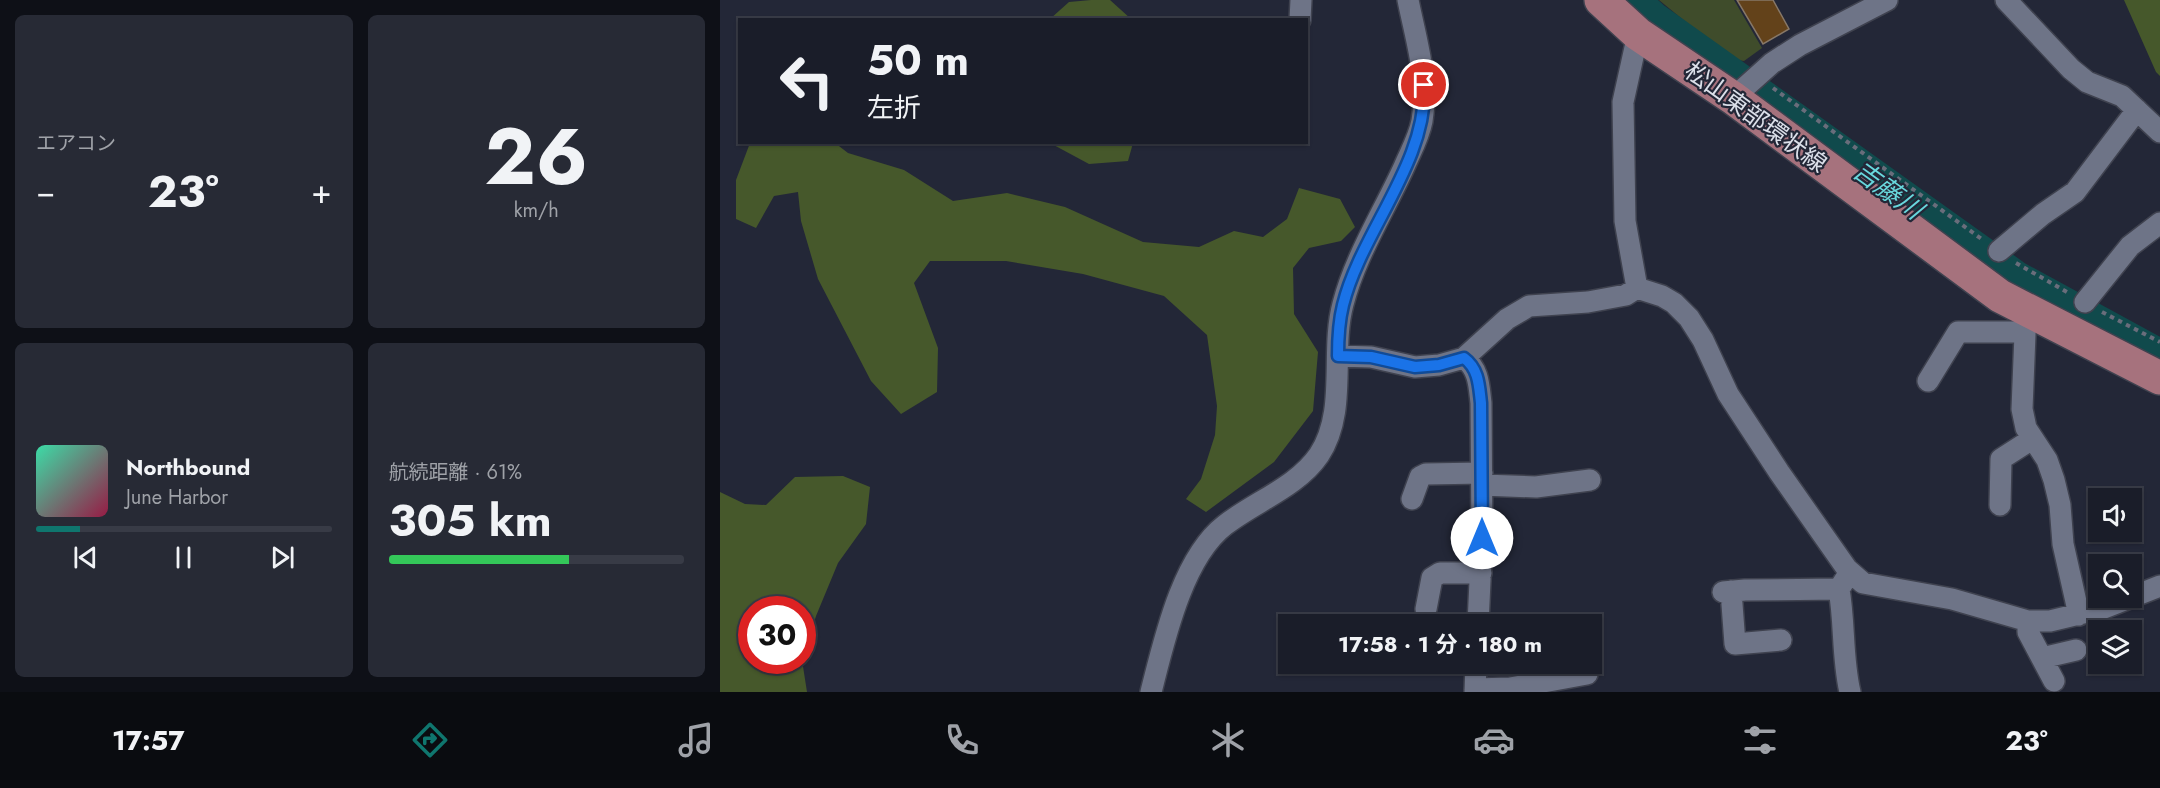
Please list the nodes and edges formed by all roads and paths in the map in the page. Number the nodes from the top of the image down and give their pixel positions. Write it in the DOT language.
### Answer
graph roads {
  1 [pos="1301,0"];
  2 [pos="1408,0"];
  3 [pos="1601,0"];
  4 [pos="1887,0"];
  5 [pos="2006,0"];
  6 [pos="1300,18"];
  7 [pos="1638,34"];
  8 [pos="1747,86"];
  9 [pos="2137,110"];
  10 [pos="2160,132"];
  11 [pos="2160,223"];
  12 [pos="1999,251"];
  13 [pos="1637,288"];
  14 [pos="2085,302"];
  15 [pos="2026,321"];
  16 [pos="2160,342"];
  17 [pos="1338,356"];
  18 [pos="1464,358"];
  19 [pos="2160,378"];
  20 [pos="1928,381"];
  21 [pos="2032,439"];
  22 [pos="1482,479"];
  23 [pos="1590,480"];
  24 [pos="1412,499"];
  25 [pos="2000,505"];
  26 [pos="1481,573"];
  27 [pos="1845,580"];
  28 [pos="2160,586"];
  29 [pos="1426,609"];
  30 [pos="1479,614"];
  31 [pos="2079,615"];
  32 [pos="2028,621"];
  33 [pos="1781,640"];
  34 [pos="2076,650"];
  35 [pos="2042,658"];
  36 [pos="1476,674"];
  37 [pos="1587,674"];
  38 [pos="2054,681"];
  39 [pos="1532,688"];
  40 [pos="1475,691"];
  41 [pos="1151,692"];
  42 [pos="1850,692"];
  1 -- 6 [label="street"];
  2 -- 17 [label="street"];
  3 -- 7 [label="main road, 松山東部環状線"];
  4 -- 8 [label="street"];
  5 -- 9 [label="street"];
  7 -- 8 [label="main road, 松山東部環状線"];
  7 -- 13 [label="street"];
  8 -- 12 [label="path"];
  8 -- 15 [label="main road, 松山東部環状線"];
  9 -- 10 [label="street"];
  9 -- 12 [label="street"];
  11 -- 14 [label="street"];
  12 -- 14 [label="path"];
  13 -- 18 [label="street"];
  13 -- 27 [label="street"];
  14 -- 16 [label="path"];
  15 -- 19 [label="main road, 松山東部環状線"];
  15 -- 20 [label="street"];
  15 -- 21 [label="street"];
  17 -- 18 [label="street"];
  17 -- 41 [label="street"];
  18 -- 22 [label="street"];
  21 -- 25 [label="street"];
  21 -- 31 [label="street"];
  22 -- 23 [label="street"];
  22 -- 24 [label="street"];
  22 -- 26 [label="street"];
  26 -- 29 [label="street"];
  26 -- 30 [label="street"];
  27 -- 32 [label="street"];
  27 -- 33 [label="street"];
  27 -- 42 [label="street"];
  28 -- 31 [label="street"];
  31 -- 32 [label="street"];
  32 -- 35 [label="street"];
  34 -- 35 [label="street"];
  35 -- 38 [label="street"];
  36 -- 40 [label="street"];
  37 -- 39 [label="street"];
  39 -- 40 [label="street"];
}
